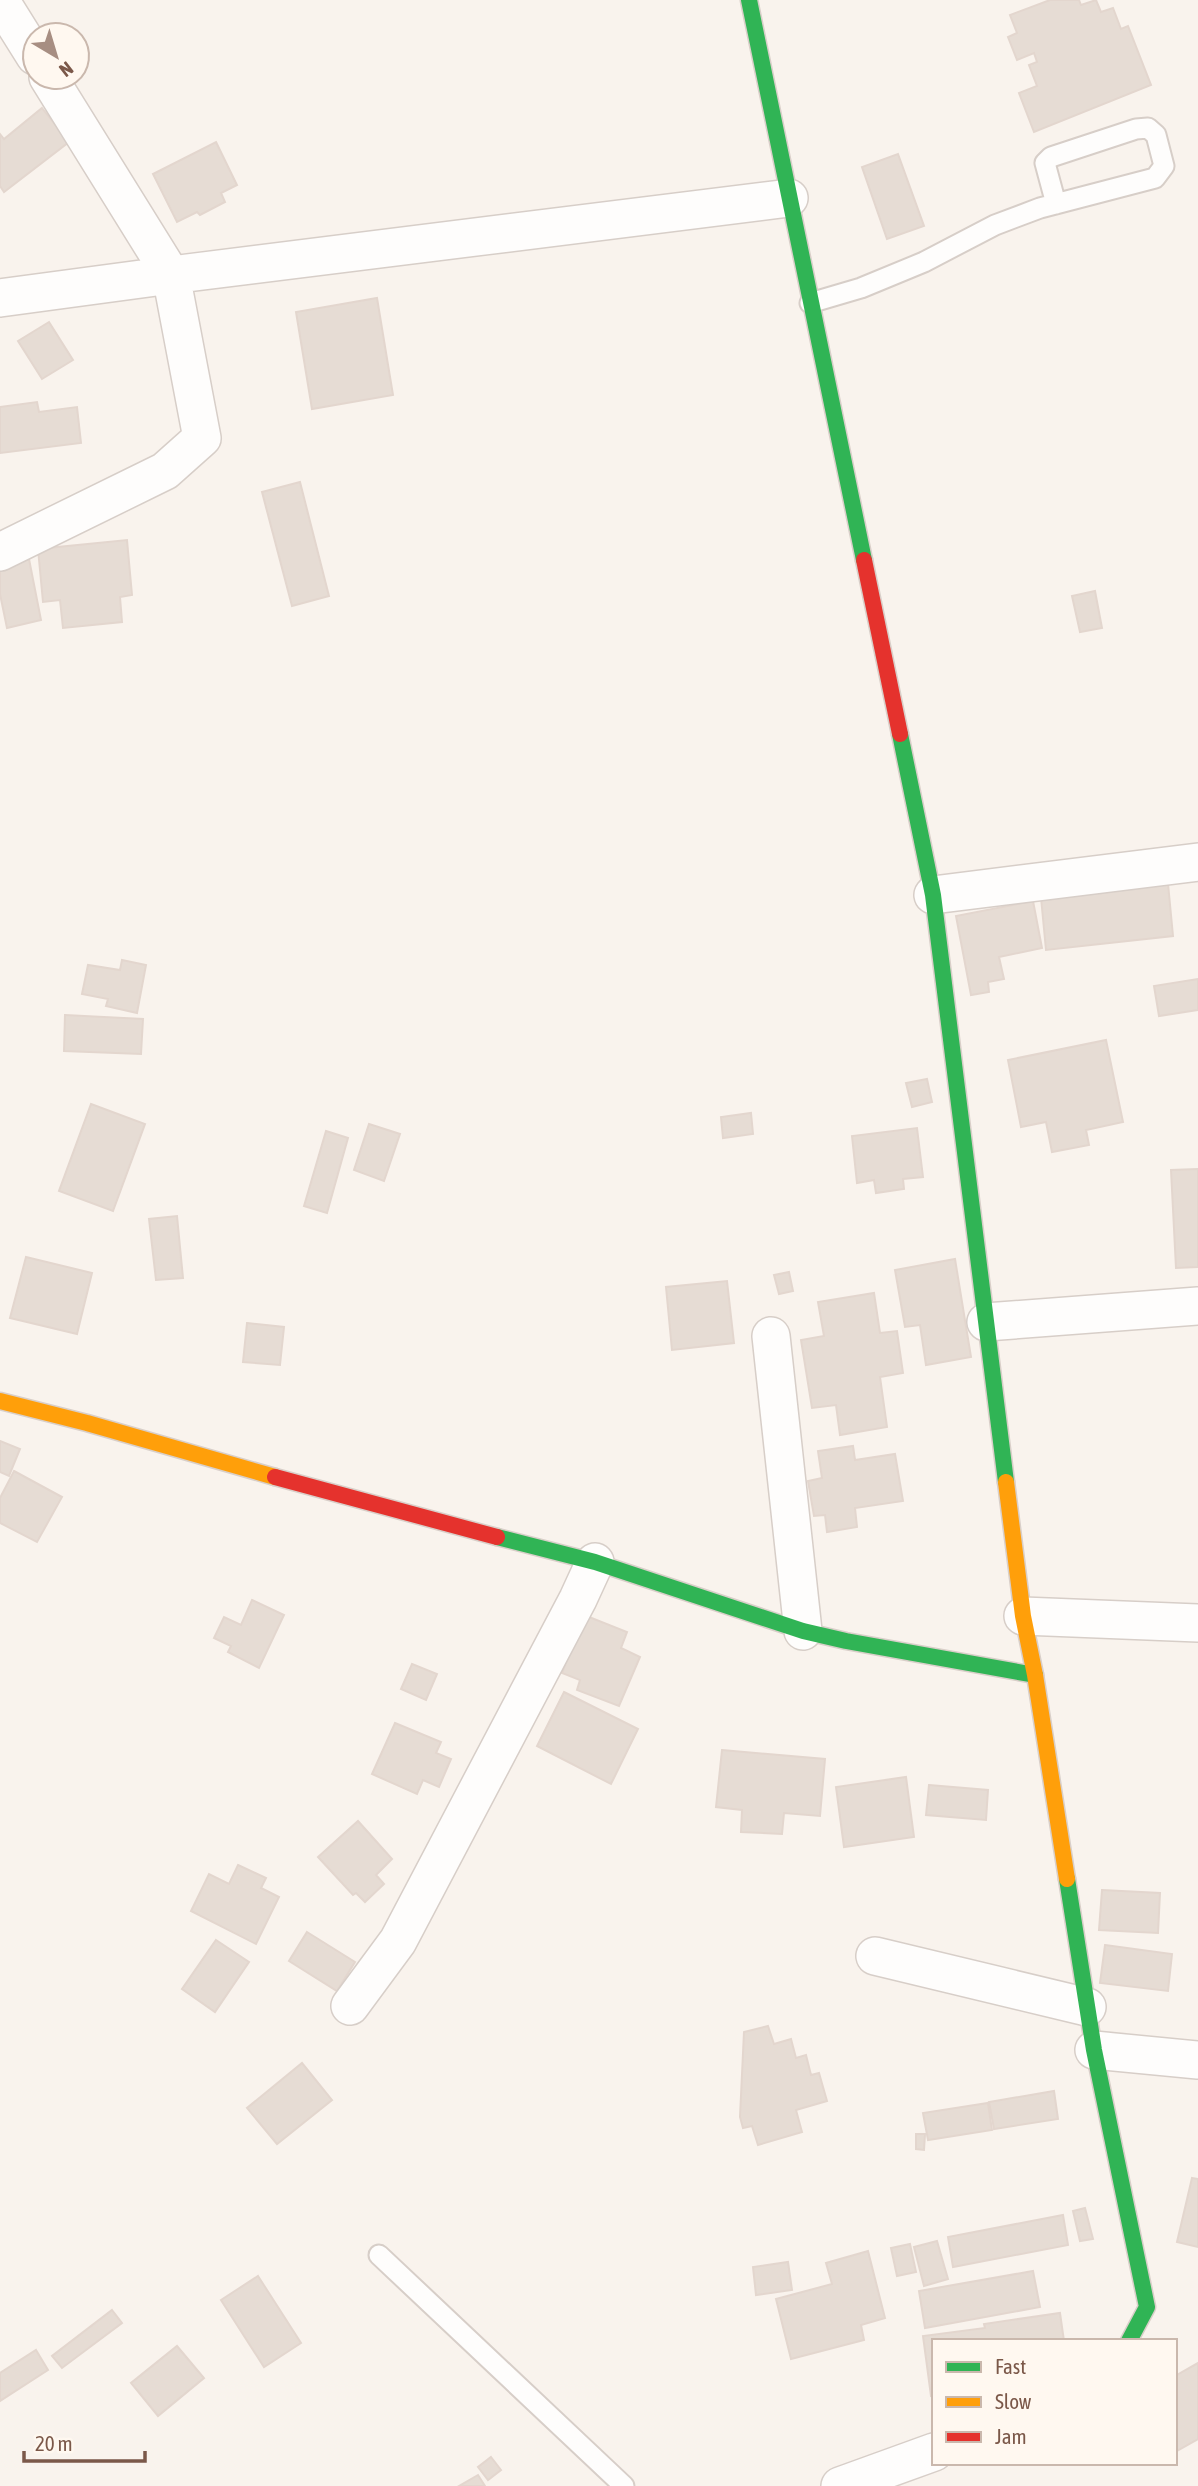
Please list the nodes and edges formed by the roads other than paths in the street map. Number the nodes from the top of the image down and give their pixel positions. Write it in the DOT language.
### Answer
graph roads {
  1 [pos="0,0"];
  2 [pos="749,0"];
  3 [pos="21,34"];
  4 [pos="57,91"];
  5 [pos="789,198"];
  6 [pos="1056,204"];
  7 [pos="171,275"];
  8 [pos="0,298"];
  9 [pos="810,303"];
  10 [pos="0,552"];
  11 [pos="1198,862"];
  12 [pos="933,895"];
  13 [pos="1198,1306"];
  14 [pos="986,1322"];
  15 [pos="771,1336"];
  16 [pos="0,1401"];
  17 [pos="595,1562"];
  18 [pos="1023,1616"];
  19 [pos="1198,1623"];
  20 [pos="803,1631"];
  21 [pos="1035,1675"];
  22 [pos="875,1956"];
  23 [pos="350,2006"];
  24 [pos="1087,2007"];
  25 [pos="1094,2050"];
  26 [pos="1198,2060"];
  27 [pos="379,2255"];
  28 [pos="1130,2339"];
  29 [pos="932,2453"];
  30 [pos="624,2486"];
  31 [pos="840,2486"];
  1 -- 3 [label="street"];
  2 -- 5 [label="street"];
  4 -- 7 [label="street"];
  5 -- 7 [label="street"];
  5 -- 9 [label="street"];
  6 -- 6 [label="lane"];
  6 -- 9 [label="lane"];
  7 -- 8 [label="street"];
  7 -- 10 [label="street"];
  9 -- 12 [label="street"];
  11 -- 12 [label="street"];
  12 -- 14 [label="street"];
  13 -- 14 [label="street"];
  14 -- 18 [label="street"];
  15 -- 20 [label="street"];
  16 -- 17 [label="street"];
  17 -- 20 [label="street"];
  17 -- 23 [label="street"];
  18 -- 19 [label="street"];
  18 -- 21 [label="street"];
  20 -- 21 [label="street"];
  21 -- 24 [label="street"];
  22 -- 24 [label="street"];
  24 -- 25 [label="street"];
  25 -- 26 [label="street"];
  25 -- 28 [label="street"];
  27 -- 30 [label="lane"];
  29 -- 31 [label="street"];
}
